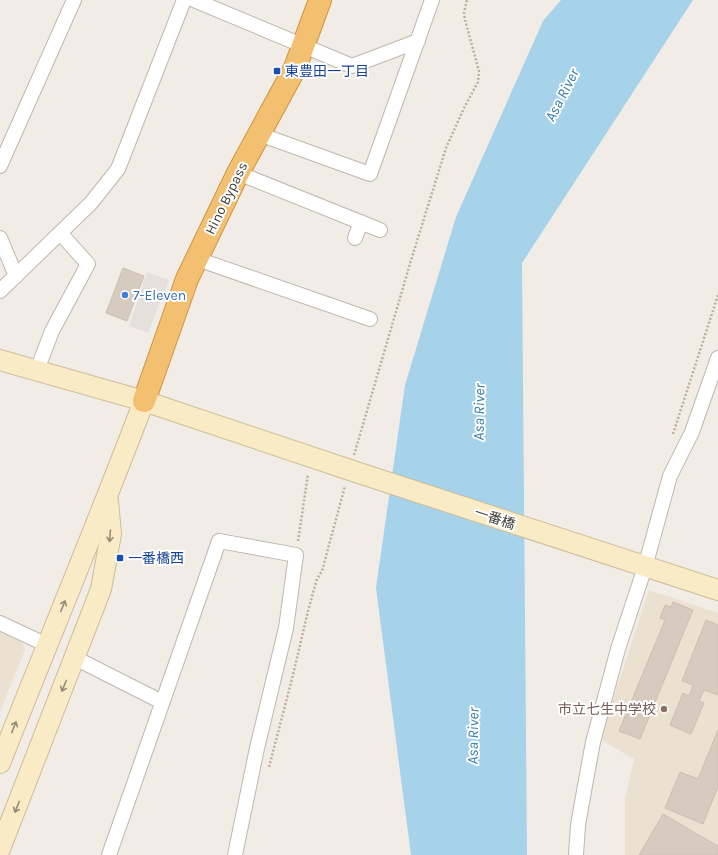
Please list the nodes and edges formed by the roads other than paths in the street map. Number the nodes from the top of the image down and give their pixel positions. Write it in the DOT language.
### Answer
graph roads {
  1 [pos="74,0"];
  2 [pos="184,0"];
  3 [pos="194,0"];
  4 [pos="320,0"];
  5 [pos="432,0"];
  6 [pos="418,41"];
  7 [pos="304,45"];
  8 [pos="259,134"];
  9 [pos="0,166"];
  10 [pos="238,172"];
  11 [pos="361,222"];
  12 [pos="380,230"];
  13 [pos="61,234"];
  14 [pos="0,238"];
  15 [pos="355,238"];
  16 [pos="196,259"];
  17 [pos="16,276"];
  18 [pos="0,291"];
  19 [pos="370,319"];
  20 [pos="718,358"];
  21 [pos="0,360"];
  22 [pos="37,370"];
  23 [pos="144,400"];
  24 [pos="108,497"];
  25 [pos="637,565"];
  26 [pos="718,590"];
  27 [pos="0,623"];
  28 [pos="47,645"];
  29 [pos="75,658"];
  30 [pos="162,702"];
  31 [pos="0,763"];
  32 [pos="0,849"];
  33 [pos="109,855"];
  34 [pos="235,855"];
  35 [pos="576,855"];
  1 -- 9 [label="street"];
  2 -- 13 [label="street"];
  3 -- 7 [label="street"];
  4 -- 7 [label="highway, Hino Bypass"];
  5 -- 6 [label="street"];
  6 -- 7 [label="street"];
  6 -- 8 [label="street"];
  7 -- 8 [label="highway, Hino Bypass"];
  8 -- 10 [label="highway, Hino Bypass"];
  10 -- 11 [label="street"];
  10 -- 16 [label="highway, Hino Bypass"];
  11 -- 12 [label="street"];
  11 -- 15 [label="street"];
  13 -- 17 [label="street"];
  13 -- 22 [label="street"];
  14 -- 17 [label="street"];
  16 -- 19 [label="street"];
  16 -- 23 [label="highway, Hino Bypass"];
  17 -- 18 [label="street"];
  20 -- 25 [label="street"];
  21 -- 22 [label="street, 一番橋"];
  22 -- 23 [label="street, 一番橋"];
  23 -- 24 [label="street"];
  23 -- 25 [label="street, 一番橋"];
  28 -- 24 [label="street, one-way"];
  24 -- 29 [label="street, one-way"];
  25 -- 26 [label="street, 一番橋"];
  25 -- 35 [label="street"];
  27 -- 28 [label="street"];
  31 -- 28 [label="street, one-way"];
  29 -- 30 [label="street"];
  29 -- 32 [label="street, one-way"];
  30 -- 33 [label="street"];
  30 -- 34 [label="street"];
}
